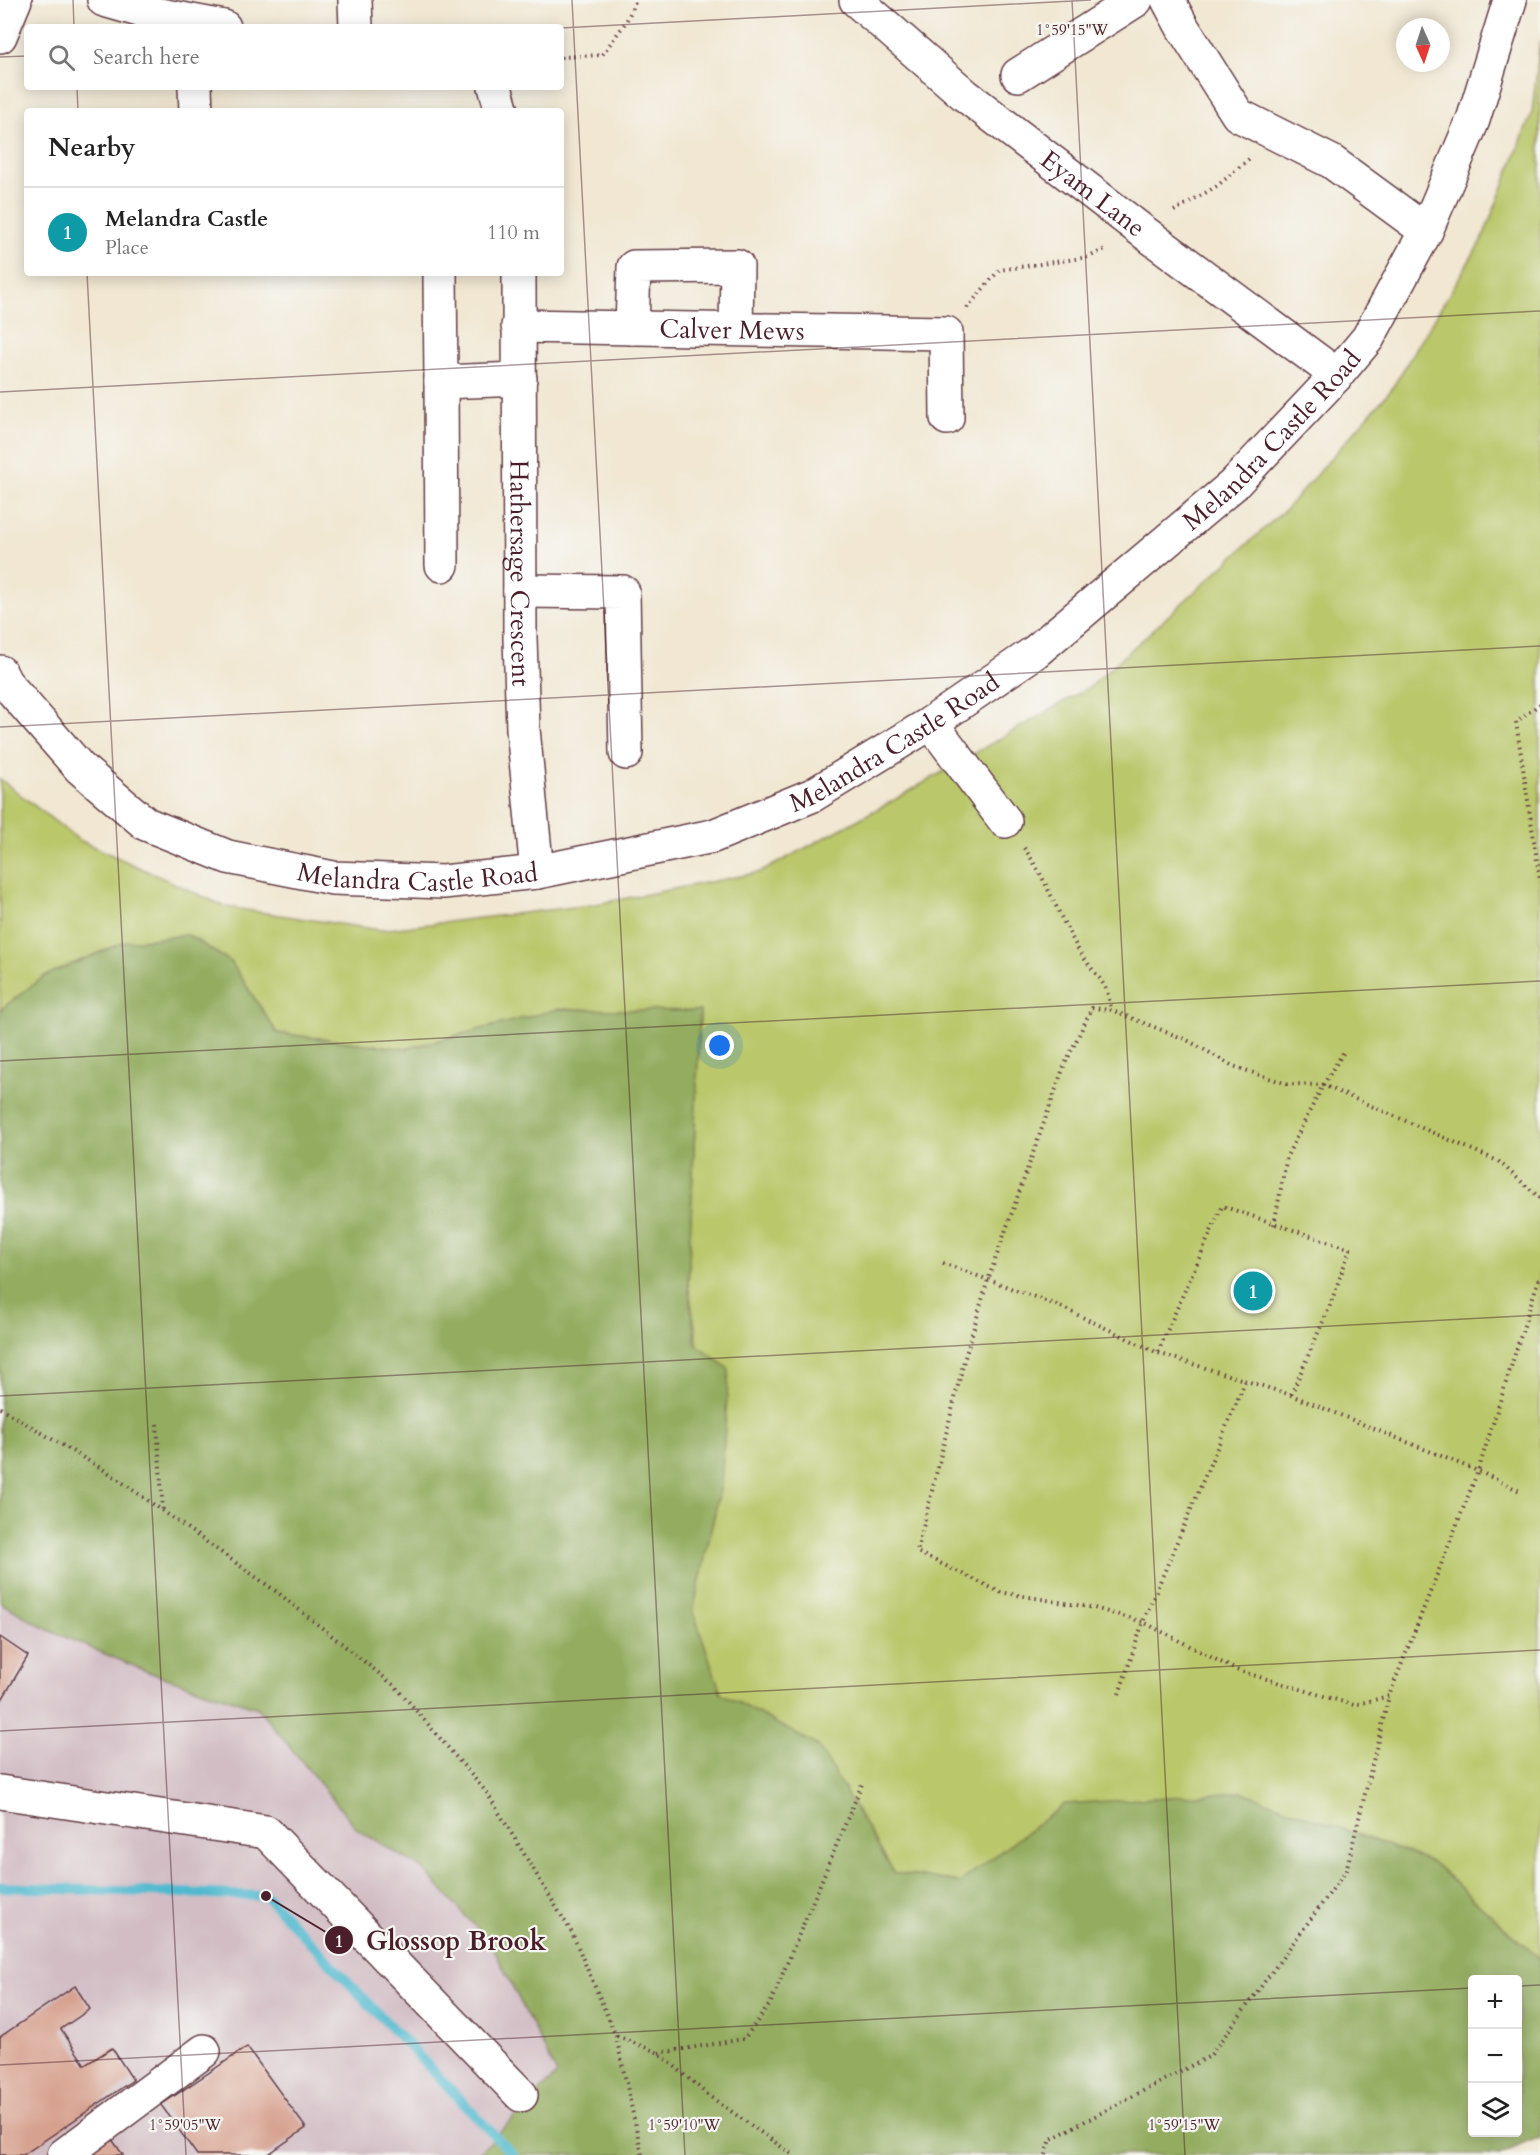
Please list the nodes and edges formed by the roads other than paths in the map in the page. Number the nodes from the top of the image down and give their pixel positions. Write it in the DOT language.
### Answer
graph roads {
  1 [pos="15,0"];
  2 [pos="104,0"];
  3 [pos="355,0"];
  4 [pos="856,0"];
  5 [pos="1136,0"];
  6 [pos="1168,0"];
  7 [pos="1510,0"];
  8 [pos="150,7"];
  9 [pos="201,24"];
  10 [pos="356,24"];
  11 [pos="0,36"];
  12 [pos="1018,75"];
  13 [pos="195,90"];
  14 [pos="496,90"];
  15 [pos="196,108"];
  16 [pos="501,108"];
  17 [pos="1426,231"];
  18 [pos="440,276"];
  19 [pos="519,276"];
  20 [pos="518,326"];
  21 [pos="632,328"];
  22 [pos="736,329"];
  23 [pos="1337,375"];
  24 [pos="520,379"];
  25 [pos="441,382"];
  26 [pos="947,418"];
  27 [pos="442,565"];
  28 [pos="520,591"];
  29 [pos="0,672"];
  30 [pos="931,723"];
  31 [pos="626,753"];
  32 [pos="1005,821"];
  33 [pos="537,872"];
  34 [pos="0,1792"];
  35 [pos="204,2051"];
  36 [pos="521,2095"];
  37 [pos="64,2155"];
  1 -- 11 [label="street"];
  2 -- 8 [label="street"];
  3 -- 10 [label="street"];
  4 -- 23 [label="street, Eyam Lane"];
  5 -- 12 [label="street"];
  6 -- 17 [label="street"];
  7 -- 17 [label="street, Melandra Castle Road"];
  8 -- 9 [label="street"];
  13 -- 15 [label="street"];
  14 -- 16 [label="street"];
  17 -- 23 [label="street, Melandra Castle Road"];
  18 -- 25 [label="street"];
  19 -- 20 [label="street, Hathersage Crescent"];
  20 -- 21 [label="street, Calver Mews"];
  20 -- 24 [label="street, Hathersage Crescent"];
  21 -- 22 [label="street, Calver Mews"];
  21 -- 22 [label="street"];
  22 -- 26 [label="street, Calver Mews"];
  23 -- 30 [label="street, Melandra Castle Road"];
  24 -- 25 [label="street"];
  24 -- 28 [label="street, Hathersage Crescent"];
  25 -- 27 [label="street"];
  28 -- 31 [label="street"];
  28 -- 33 [label="street, Hathersage Crescent"];
  29 -- 33 [label="street, Melandra Castle Road"];
  30 -- 32 [label="street"];
  30 -- 33 [label="street, Melandra Castle Road"];
  34 -- 36 [label="street"];
  35 -- 37 [label="street"];
}
